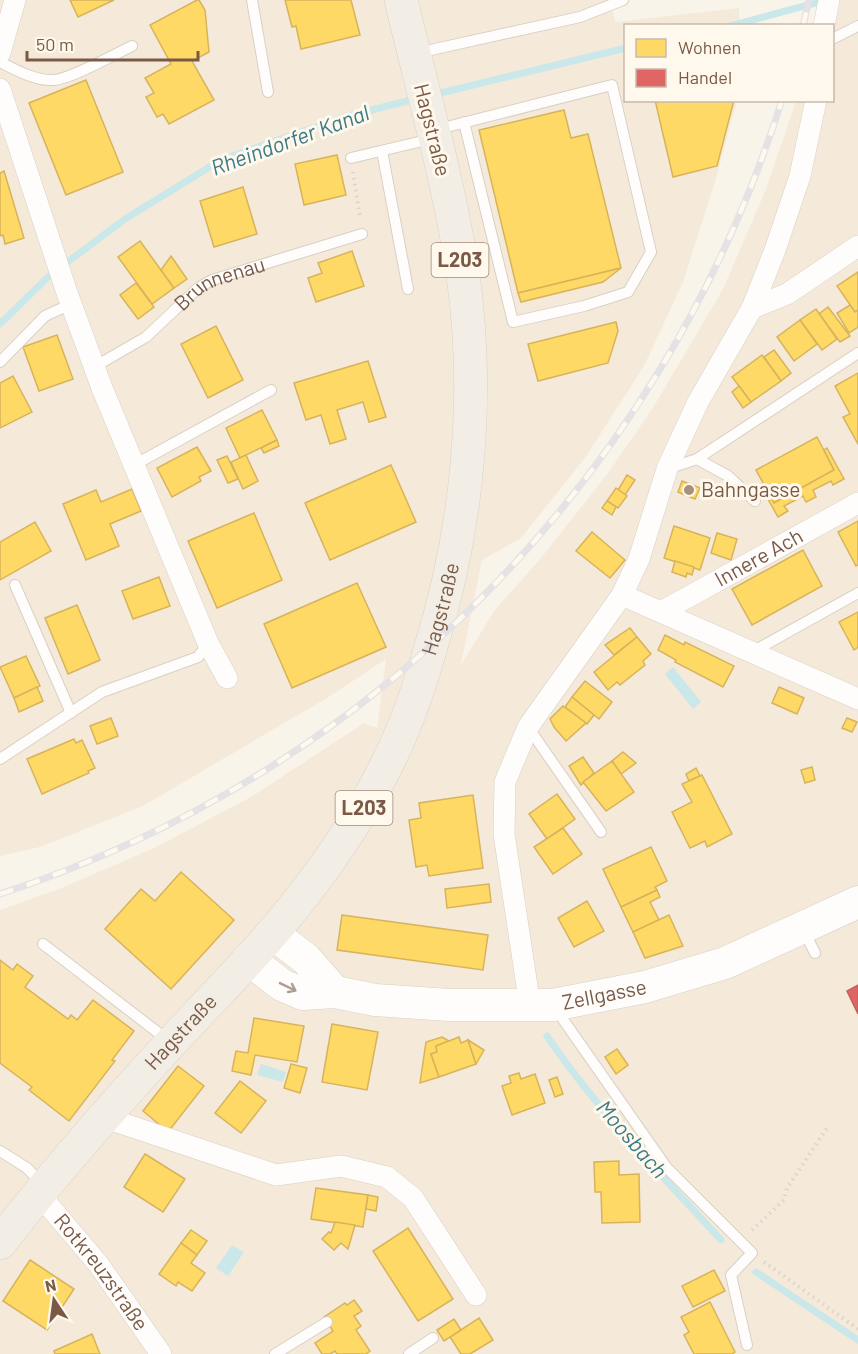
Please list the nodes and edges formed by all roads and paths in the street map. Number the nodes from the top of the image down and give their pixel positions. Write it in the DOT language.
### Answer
graph roads {
  1 [pos="15,0"];
  2 [pos="252,0"];
  3 [pos="401,0"];
  4 [pos="623,0"];
  5 [pos="829,0"];
  6 [pos="824,24"];
  7 [pos="858,26"];
  8 [pos="834,38"];
  9 [pos="132,46"];
  10 [pos="0,53"];
  11 [pos="415,61"];
  12 [pos="0,62"];
  13 [pos="268,92"];
  14 [pos="1,94"];
  15 [pos="816,102"];
  16 [pos="464,122"];
  17 [pos="432,130"];
  18 [pos="382,151"];
  19 [pos="351,158"];
  20 [pos="362,234"];
  21 [pos="858,246"];
  22 [pos="408,289"];
  23 [pos="69,297"];
  24 [pos="752,308"];
  25 [pos="858,353"];
  26 [pos="0,363"];
  27 [pos="94,367"];
  28 [pos="271,390"];
  29 [pos="697,459"];
  30 [pos="134,465"];
  31 [pos="667,469"];
  32 [pos="755,501"];
  33 [pos="858,502"];
  34 [pos="15,585"];
  35 [pos="858,593"];
  36 [pos="622,596"];
  37 [pos="661,612"];
  38 [pos="208,643"];
  39 [pos="752,652"];
  40 [pos="227,678"];
  41 [pos="858,699"];
  42 [pos="71,712"];
  43 [pos="528,727"];
  44 [pos="0,759"];
  45 [pos="601,832"];
  46 [pos="858,902"];
  47 [pos="272,933"];
  48 [pos="43,944"];
  49 [pos="248,959"];
  50 [pos="335,992"];
  51 [pos="541,1006"];
  52 [pos="171,1042"];
  53 [pos="103,1117"];
  54 [pos="827,1128"];
  55 [pos="0,1151"];
  56 [pos="42,1190"];
  57 [pos="0,1243"];
  58 [pos="742,1244"];
  59 [pos="752,1253"];
  60 [pos="476,1295"];
  61 [pos="327,1322"];
  62 [pos="858,1329"];
  63 [pos="433,1338"];
  64 [pos="747,1345"];
  65 [pos="162,1354"];
  66 [pos="275,1354"];
  67 [pos="409,1354"];
  1 -- 10 [label="street"];
  2 -- 13 [label="lane"];
  3 -- 11 [label="main road, Hagstraße / L203"];
  4 -- 11 [label="lane"];
  5 -- 6 [label="street"];
  7 -- 8 [label="lane"];
  9 -- 12 [label="lane"];
  11 -- 17 [label="main road, Hagstraße / L203"];
  14 -- 23 [label="street"];
  15 -- 24 [label="street"];
  16 -- 16 [label="lane"];
  16 -- 17 [label="lane"];
  17 -- 18 [label="lane"];
  17 -- 47 [label="main road, Hagstraße / L203"];
  18 -- 19 [label="lane"];
  18 -- 22 [label="lane"];
  19 -- 20 [label="path"];
  20 -- 27 [label="lane, Brunnenau"];
  21 -- 24 [label="street"];
  23 -- 26 [label="lane"];
  23 -- 27 [label="street"];
  24 -- 31 [label="street"];
  25 -- 29 [label="lane"];
  27 -- 30 [label="street"];
  28 -- 30 [label="lane"];
  29 -- 31 [label="lane"];
  29 -- 32 [label="lane"];
  30 -- 38 [label="street"];
  31 -- 36 [label="street"];
  33 -- 37 [label="street, Innere Ach"];
  34 -- 42 [label="lane"];
  35 -- 39 [label="lane"];
  36 -- 37 [label="street"];
  36 -- 43 [label="street"];
  37 -- 39 [label="street"];
  38 -- 40 [label="street"];
  38 -- 42 [label="lane"];
  39 -- 41 [label="street"];
  42 -- 44 [label="lane"];
  43 -- 45 [label="lane"];
  43 -- 51 [label="street"];
  46 -- 51 [label="main road, Zellgasse"];
  47 -- 49 [label="main road, Hagstraße / L203"];
  47 -- 50 [label="main road"];
  48 -- 52 [label="lane"];
  49 -- 50 [label="main road, Zellgasse, one-way"];
  49 -- 52 [label="main road, Hagstraße / L203"];
  50 -- 51 [label="main road, Zellgasse"];
  51 -- 58 [label="lane"];
  52 -- 53 [label="main road, Hagstraße / L203"];
  53 -- 56 [label="main road, Hagstraße / L203"];
  53 -- 60 [label="street"];
  54 -- 58 [label="path"];
  55 -- 56 [label="lane"];
  56 -- 57 [label="main road, Hagstraße / L203"];
  56 -- 65 [label="street, Rotkreuzstraße"];
  58 -- 59 [label="lane"];
  59 -- 62 [label="path"];
  59 -- 64 [label="lane"];
  61 -- 66 [label="lane"];
  63 -- 67 [label="lane"];
}
